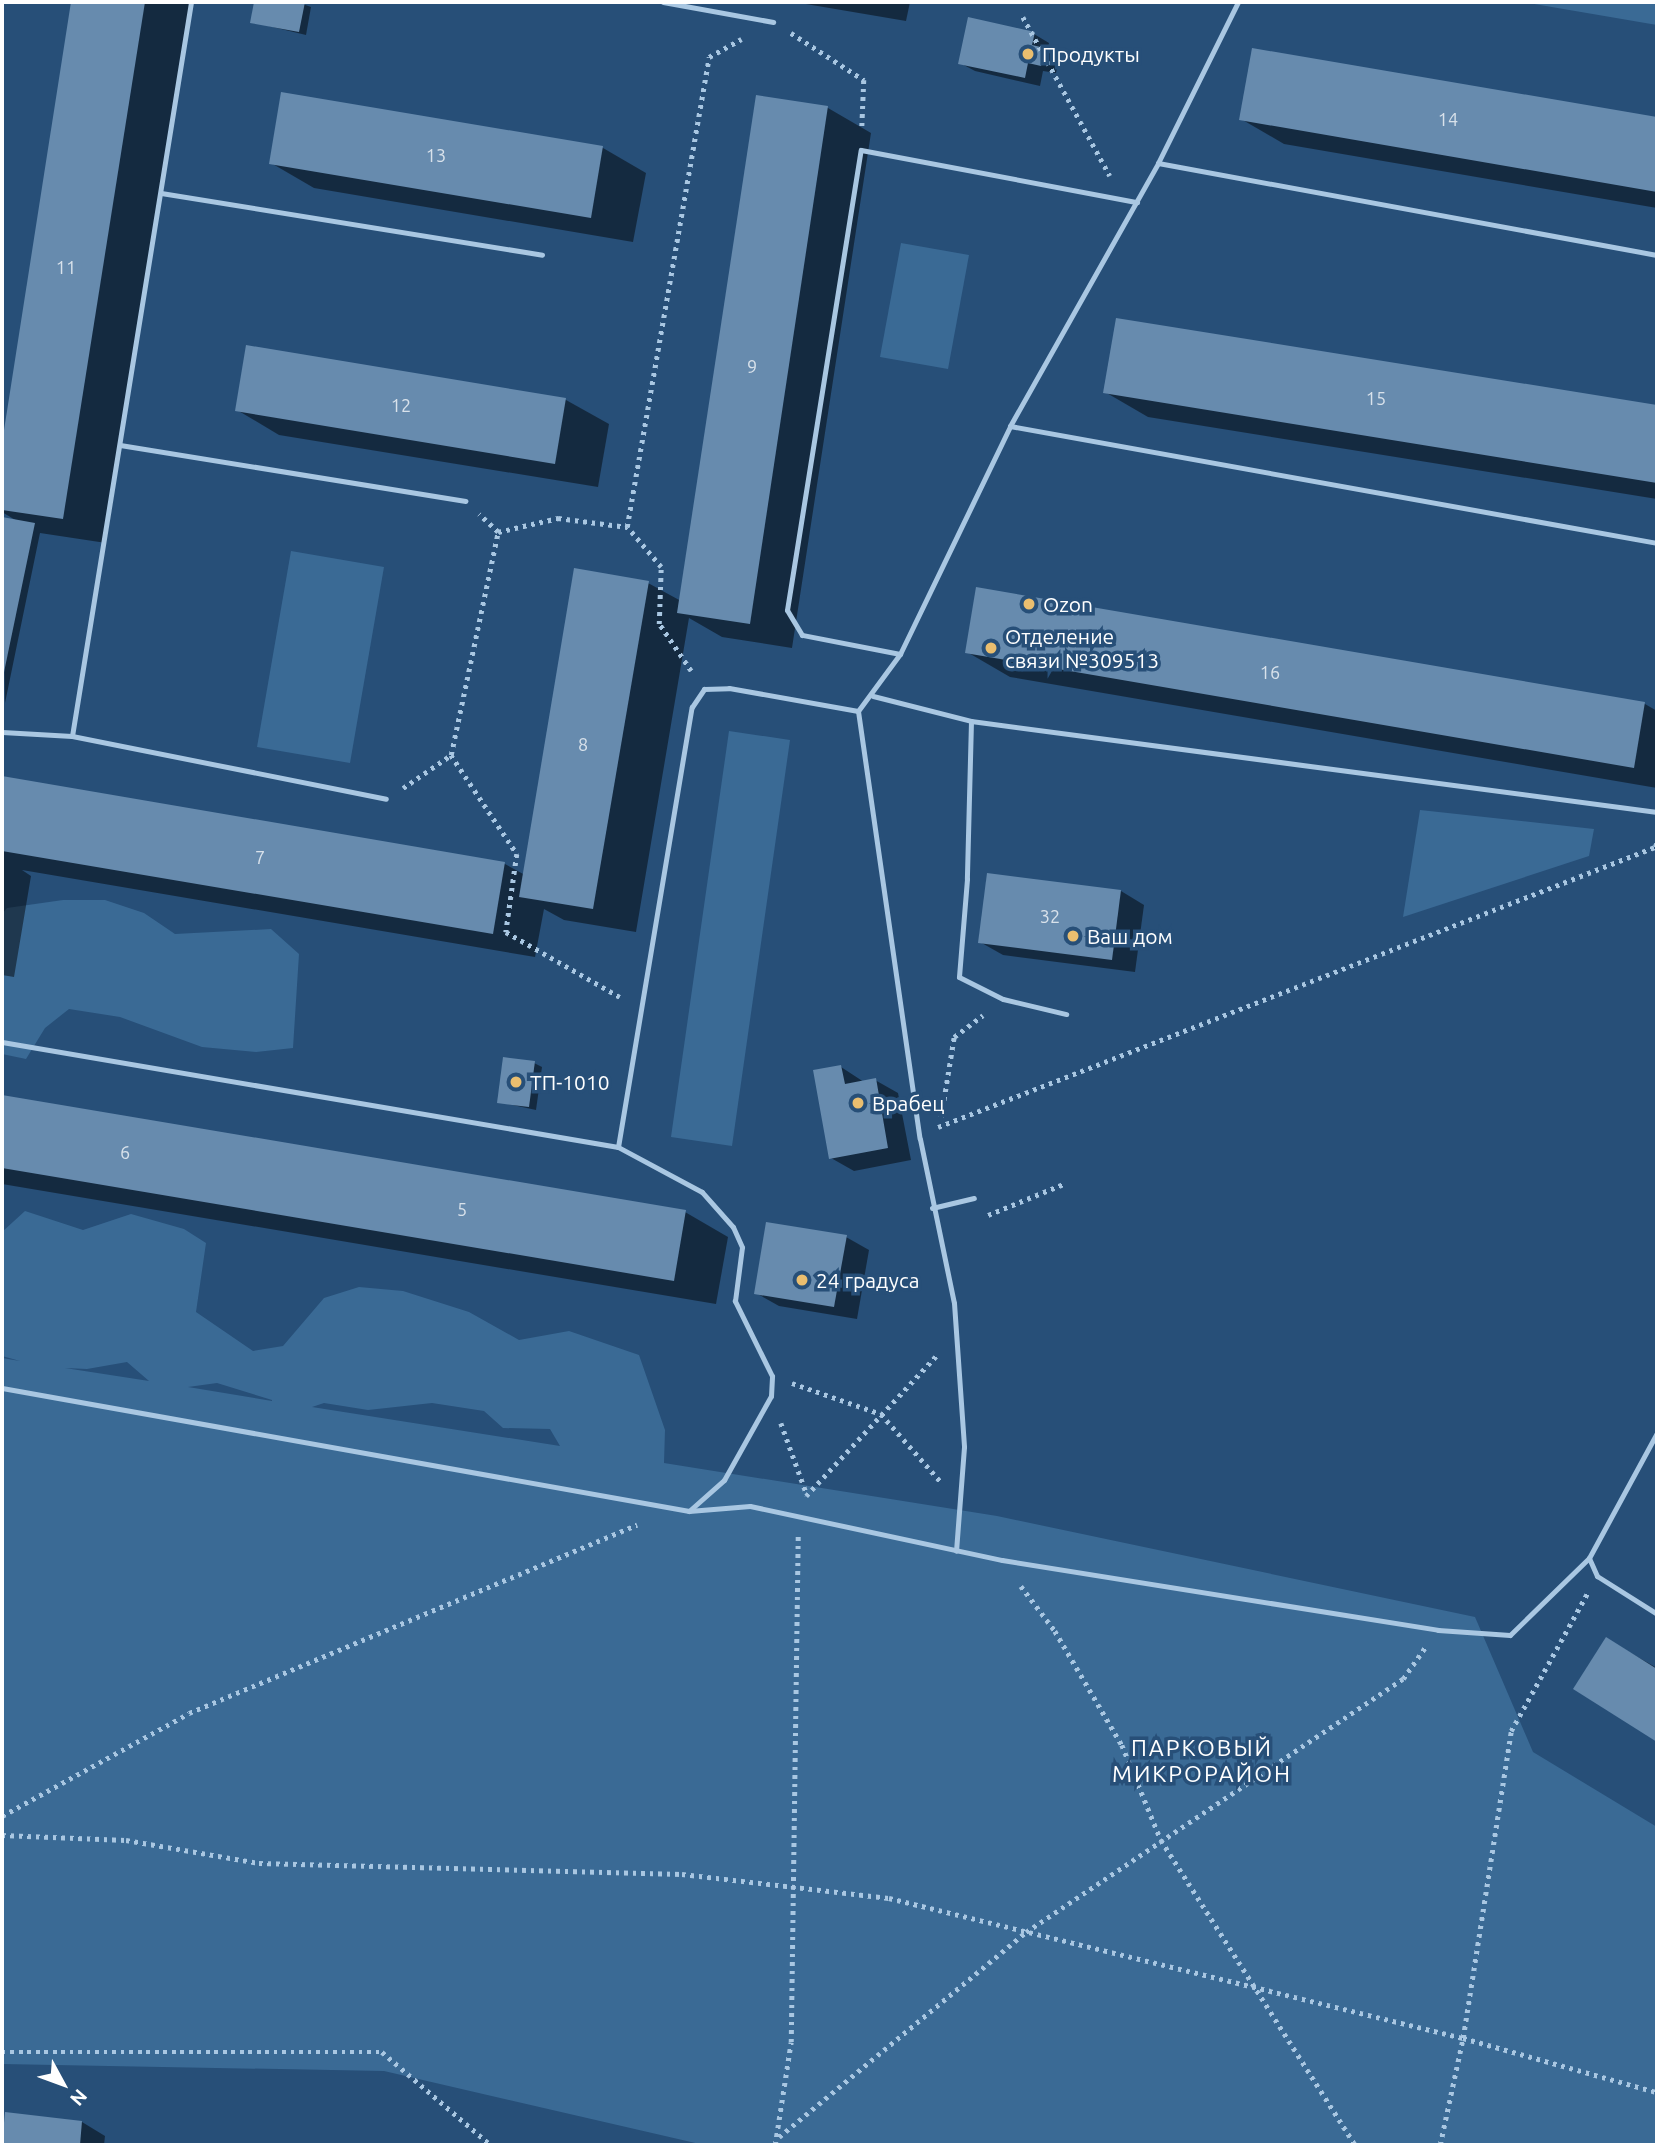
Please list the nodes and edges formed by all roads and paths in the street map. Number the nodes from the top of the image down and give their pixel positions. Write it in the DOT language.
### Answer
graph roads {
  1 [pos="191,2"];
  2 [pos="663,2"];
  3 [pos="1238,2"];
  4 [pos="1023,17"];
  5 [pos="773,22"];
  6 [pos="861,150"];
  7 [pos="1158,163"];
  8 [pos="161,193"];
  9 [pos="1124,200"];
  10 [pos="1137,202"];
  11 [pos="542,255"];
  12 [pos="1657,255"];
  13 [pos="1010,426"];
  14 [pos="120,445"];
  15 [pos="466,501"];
  16 [pos="626,527"];
  17 [pos="498,532"];
  18 [pos="1657,543"];
  19 [pos="900,654"];
  20 [pos="704,689"];
  21 [pos="873,696"];
  22 [pos="858,711"];
  23 [pos="971,722"];
  24 [pos="2,732"];
  25 [pos="72,736"];
  26 [pos="452,755"];
  27 [pos="386,799"];
  28 [pos="1657,812"];
  29 [pos="1657,845"];
  30 [pos="1003,999"];
  31 [pos="641,1009"];
  32 [pos="1066,1014"];
  33 [pos="2,1042"];
  34 [pos="940,1126"];
  35 [pos="920,1139"];
  36 [pos="618,1147"];
  37 [pos="1066,1182"];
  38 [pos="974,1198"];
  39 [pos="932,1208"];
  40 [pos="977,1220"];
  41 [pos="956,1334"];
  42 [pos="772,1376"];
  43 [pos="2,1388"];
  44 [pos="771,1396"];
  45 [pos="881,1414"];
  46 [pos="1657,1433"];
  47 [pos="807,1496"];
  48 [pos="960,1504"];
  49 [pos="675,1509"];
  50 [pos="689,1511"];
  51 [pos="798,1514"];
  52 [pos="956,1551"];
  53 [pos="1588,1558"];
  54 [pos="1002,1560"];
  55 [pos="1597,1576"];
  56 [pos="1657,1614"];
  57 [pos="1438,1630"];
  58 [pos="2,1816"];
  59 [pos="2,1835"];
  60 [pos="1161,1840"];
  61 [pos="796,1889"];
  62 [pos="1026,1932"];
  63 [pos="1254,1987"];
  64 [pos="1463,2038"];
  65 [pos="2,2052"];
  66 [pos="1657,2092"];
  67 [pos="778,2138"];
  68 [pos="491,2145"];
  69 [pos="775,2145"];
  70 [pos="1354,2145"];
  71 [pos="1440,2145"];
  1 -- 8 [label="lane"];
  2 -- 5 [label="lane"];
  3 -- 7 [label="lane"];
  4 -- 9 [label="path"];
  5 -- 6 [label="path"];
  5 -- 16 [label="path"];
  6 -- 9 [label="lane"];
  6 -- 19 [label="lane"];
  7 -- 10 [label="lane"];
  7 -- 12 [label="lane"];
  8 -- 11 [label="lane"];
  8 -- 14 [label="lane"];
  9 -- 10 [label="lane"];
  10 -- 13 [label="lane"];
  13 -- 18 [label="lane"];
  13 -- 19 [label="lane"];
  14 -- 15 [label="lane"];
  14 -- 25 [label="lane"];
  15 -- 17 [label="path"];
  16 -- 17 [label="path"];
  16 -- 20 [label="path"];
  17 -- 26 [label="path"];
  19 -- 21 [label="lane"];
  20 -- 22 [label="lane"];
  20 -- 31 [label="lane"];
  21 -- 22 [label="lane"];
  21 -- 23 [label="lane"];
  22 -- 35 [label="lane"];
  23 -- 28 [label="lane"];
  23 -- 30 [label="lane"];
  24 -- 25 [label="lane"];
  25 -- 27 [label="lane"];
  26 -- 27 [label="path"];
  26 -- 31 [label="path"];
  29 -- 34 [label="path"];
  30 -- 32 [label="lane"];
  30 -- 34 [label="path"];
  31 -- 36 [label="lane"];
  33 -- 36 [label="lane"];
  34 -- 35 [label="path"];
  35 -- 39 [label="lane"];
  36 -- 42 [label="lane"];
  37 -- 40 [label="path"];
  38 -- 39 [label="lane"];
  39 -- 41 [label="lane"];
  41 -- 45 [label="path"];
  41 -- 48 [label="lane"];
  42 -- 44 [label="lane"];
  42 -- 45 [label="path"];
  43 -- 49 [label="lane"];
  44 -- 47 [label="path"];
  44 -- 50 [label="lane"];
  45 -- 47 [label="path"];
  45 -- 48 [label="path"];
  46 -- 53 [label="lane"];
  47 -- 51 [label="path"];
  48 -- 52 [label="lane"];
  49 -- 50 [label="lane"];
  49 -- 58 [label="path"];
  50 -- 51 [label="lane"];
  51 -- 52 [label="lane"];
  51 -- 61 [label="path"];
  52 -- 54 [label="lane"];
  53 -- 55 [label="lane"];
  53 -- 57 [label="lane"];
  54 -- 57 [label="lane"];
  54 -- 60 [label="path"];
  55 -- 56 [label="lane"];
  55 -- 64 [label="path"];
  57 -- 60 [label="path"];
  59 -- 61 [label="path"];
  60 -- 62 [label="path"];
  60 -- 63 [label="path"];
  61 -- 62 [label="path"];
  61 -- 67 [label="path"];
  62 -- 63 [label="path"];
  62 -- 67 [label="path"];
  63 -- 64 [label="path"];
  63 -- 70 [label="path"];
  64 -- 66 [label="path"];
  64 -- 71 [label="path"];
  65 -- 68 [label="path"];
  67 -- 69 [label="path"];
}
